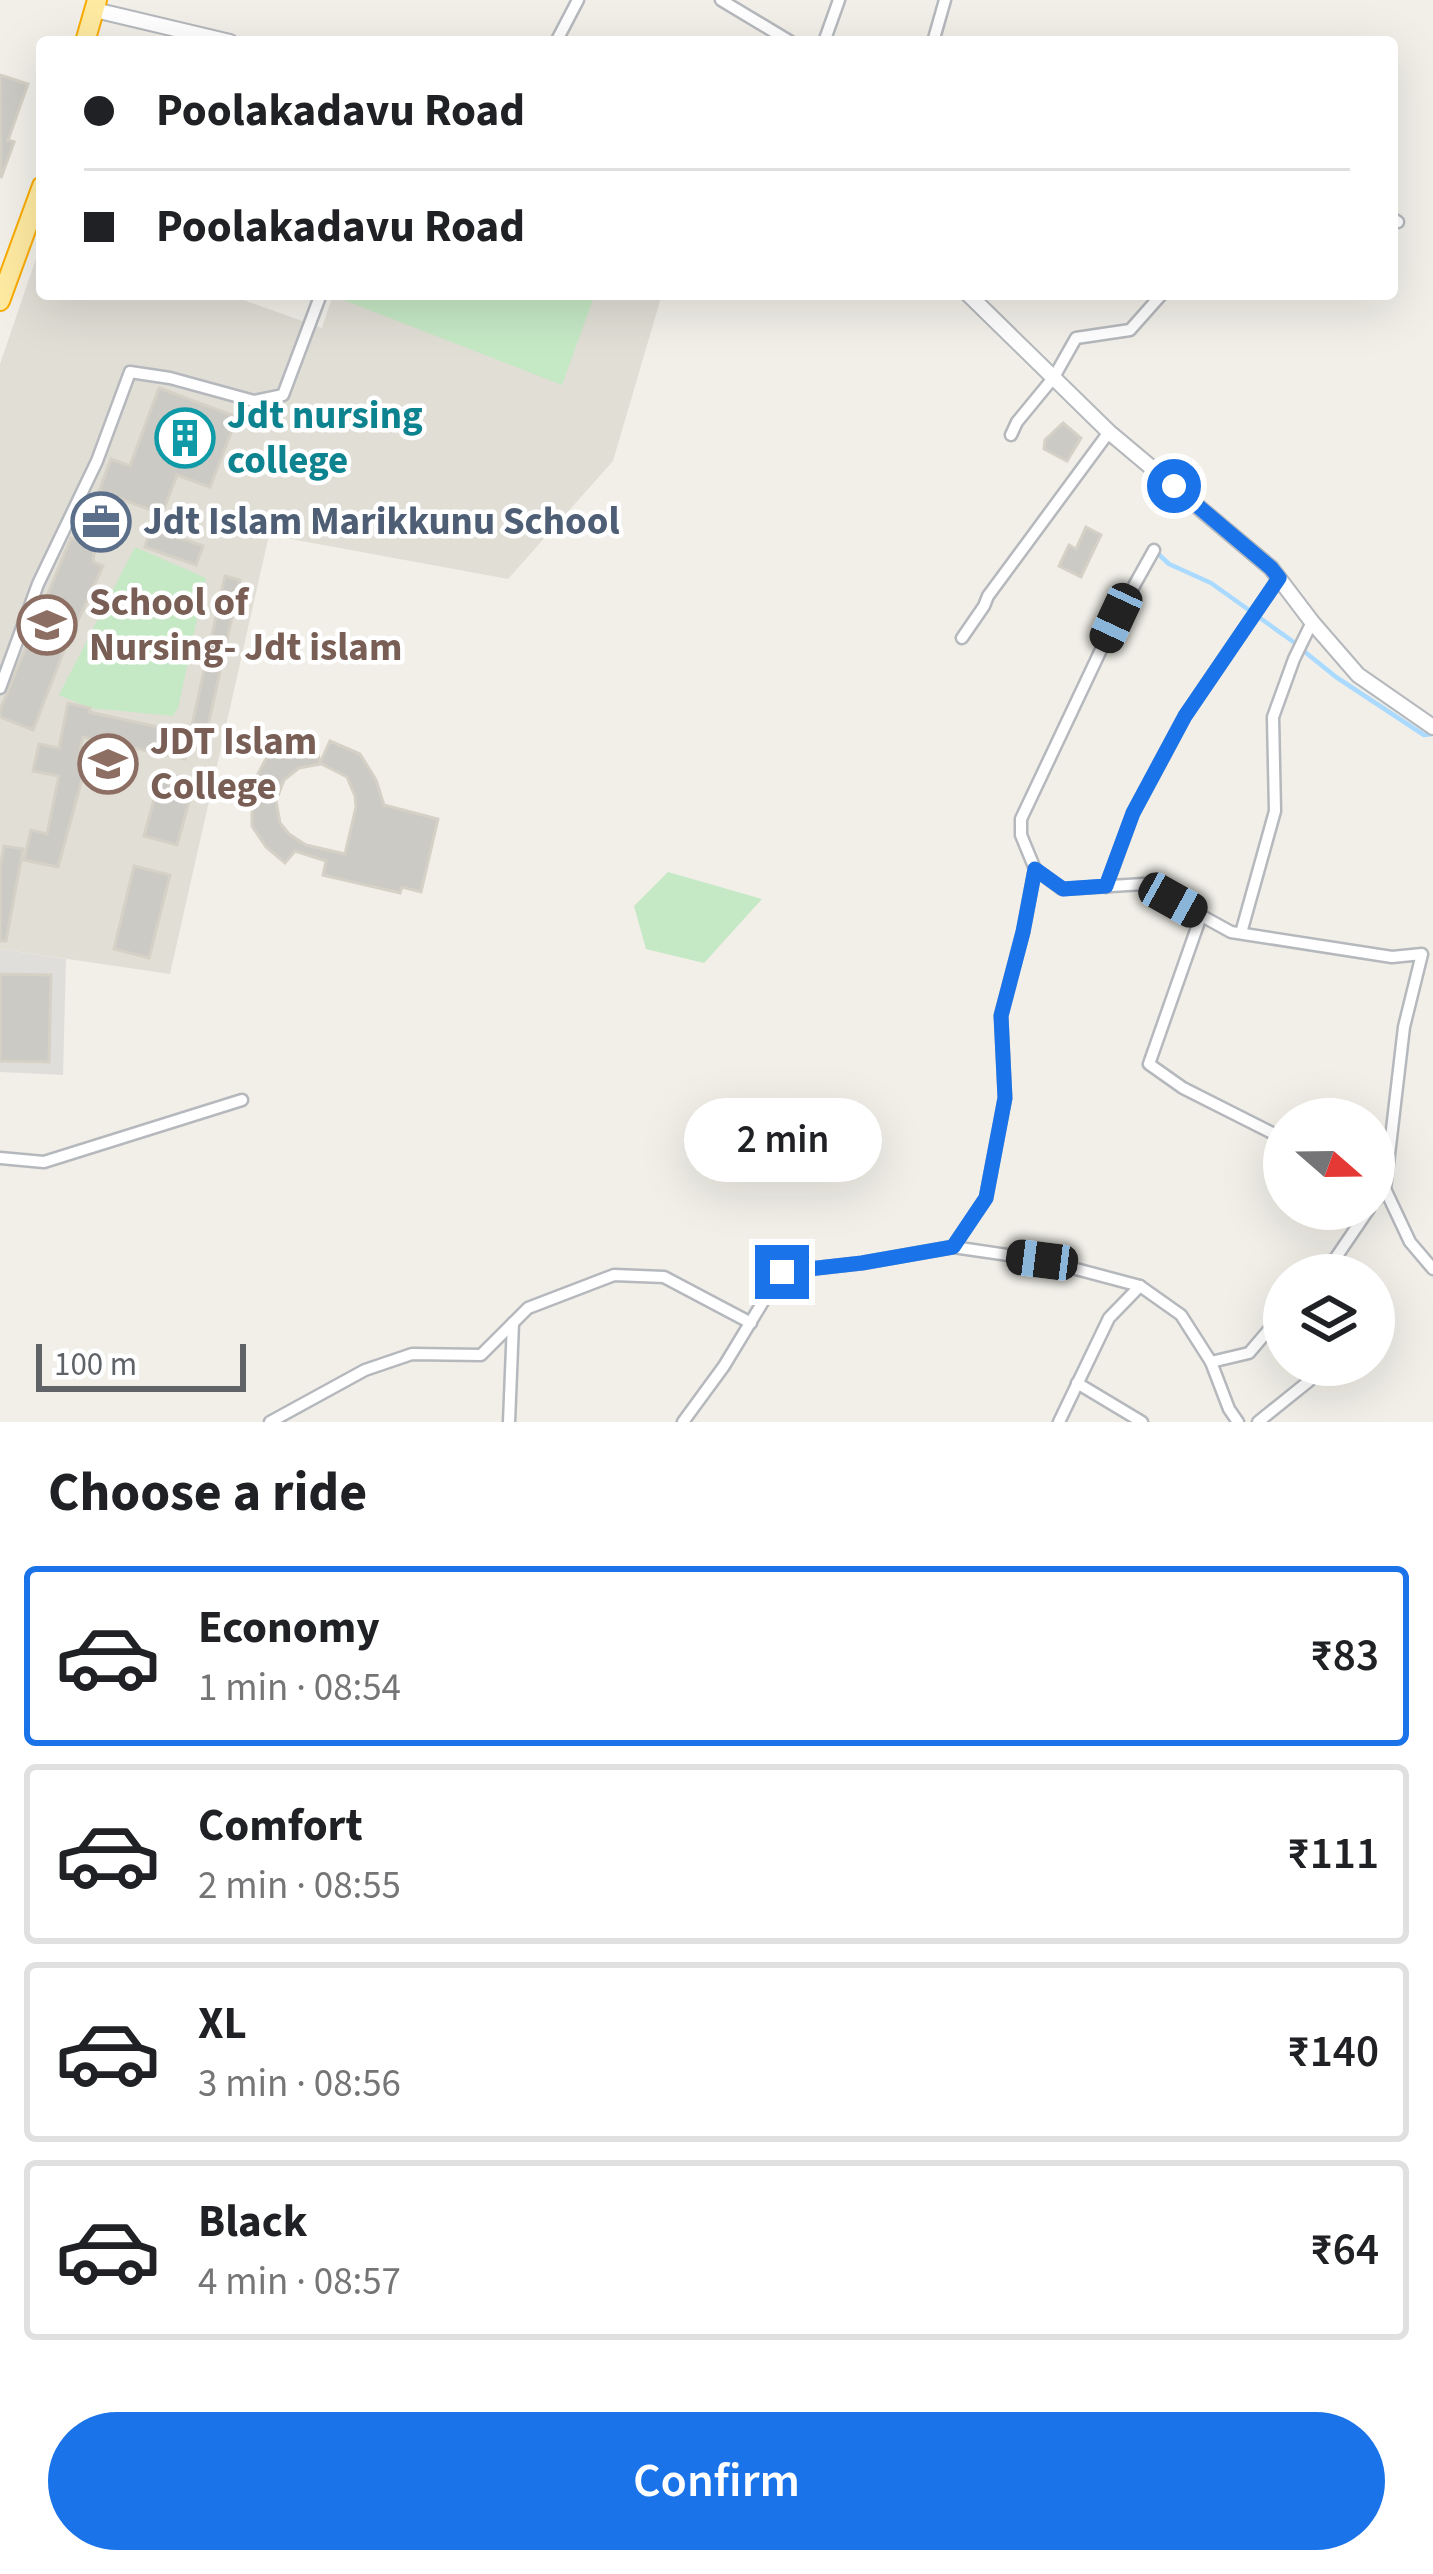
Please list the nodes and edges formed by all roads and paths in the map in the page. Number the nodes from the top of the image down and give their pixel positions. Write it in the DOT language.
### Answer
graph roads {
  1 [pos="578,0"];
  2 [pos="721,0"];
  3 [pos="839,0"];
  4 [pos="945,0"];
  5 [pos="94,3"];
  6 [pos="87,36"];
  7 [pos="209,36"];
  8 [pos="559,36"];
  9 [pos="781,36"];
  10 [pos="826,36"];
  11 [pos="935,36"];
  12 [pos="36,202"];
  13 [pos="319,300"];
  14 [pos="974,300"];
  15 [pos="1157,300"];
  16 [pos="0,301"];
  17 [pos="1054,376"];
  18 [pos="1109,431"];
  19 [pos="1011,435"];
  20 [pos="1154,550"];
  21 [pos="1279,578"];
  22 [pos="1312,622"];
  23 [pos="962,638"];
  24 [pos="0,688"];
  25 [pos="1433,727"];
  26 [pos="1035,869"];
  27 [pos="1106,886"];
  28 [pos="1202,916"];
  29 [pos="1241,933"];
  30 [pos="1392,1098"];
  31 [pos="242,1100"];
  32 [pos="1263,1128"];
  33 [pos="0,1158"];
  34 [pos="1395,1215"];
  35 [pos="953,1247"];
  36 [pos="1433,1269"];
  37 [pos="1140,1286"];
  38 [pos="513,1322"];
  39 [pos="752,1323"];
  40 [pos="1263,1337"];
  41 [pos="1211,1362"];
  42 [pos="1077,1383"];
  43 [pos="1303,1386"];
  44 [pos="269,1422"];
  45 [pos="509,1422"];
  46 [pos="683,1422"];
  47 [pos="1059,1422"];
  48 [pos="1142,1422"];
  49 [pos="1238,1422"];
  50 [pos="1258,1422"];
  1 -- 8 [label="street"];
  2 -- 9 [label="street"];
  3 -- 10 [label="street"];
  4 -- 11 [label="street"];
  5 -- 6 [label="highway"];
  5 -- 7 [label="street"];
  12 -- 16 [label="highway"];
  13 -- 24 [label="street"];
  14 -- 17 [label="street"];
  15 -- 17 [label="street"];
  17 -- 18 [label="street"];
  17 -- 19 [label="street"];
  18 -- 21 [label="street"];
  18 -- 23 [label="street"];
  20 -- 26 [label="street"];
  21 -- 22 [label="street"];
  21 -- 27 [label="street"];
  22 -- 25 [label="street"];
  22 -- 29 [label="street"];
  26 -- 27 [label="street"];
  26 -- 35 [label="street"];
  27 -- 28 [label="street"];
  28 -- 29 [label="street"];
  28 -- 32 [label="street"];
  29 -- 30 [label="street"];
  31 -- 33 [label="street"];
  34 -- 36 [label="street"];
  35 -- 37 [label="street"];
  35 -- 39 [label="street"];
  37 -- 41 [label="street"];
  37 -- 42 [label="street"];
  38 -- 39 [label="street"];
  38 -- 44 [label="street"];
  38 -- 45 [label="street"];
  39 -- 46 [label="street"];
  40 -- 41 [label="street"];
  41 -- 49 [label="street"];
  42 -- 47 [label="street"];
  42 -- 48 [label="street"];
  43 -- 50 [label="street"];
}
